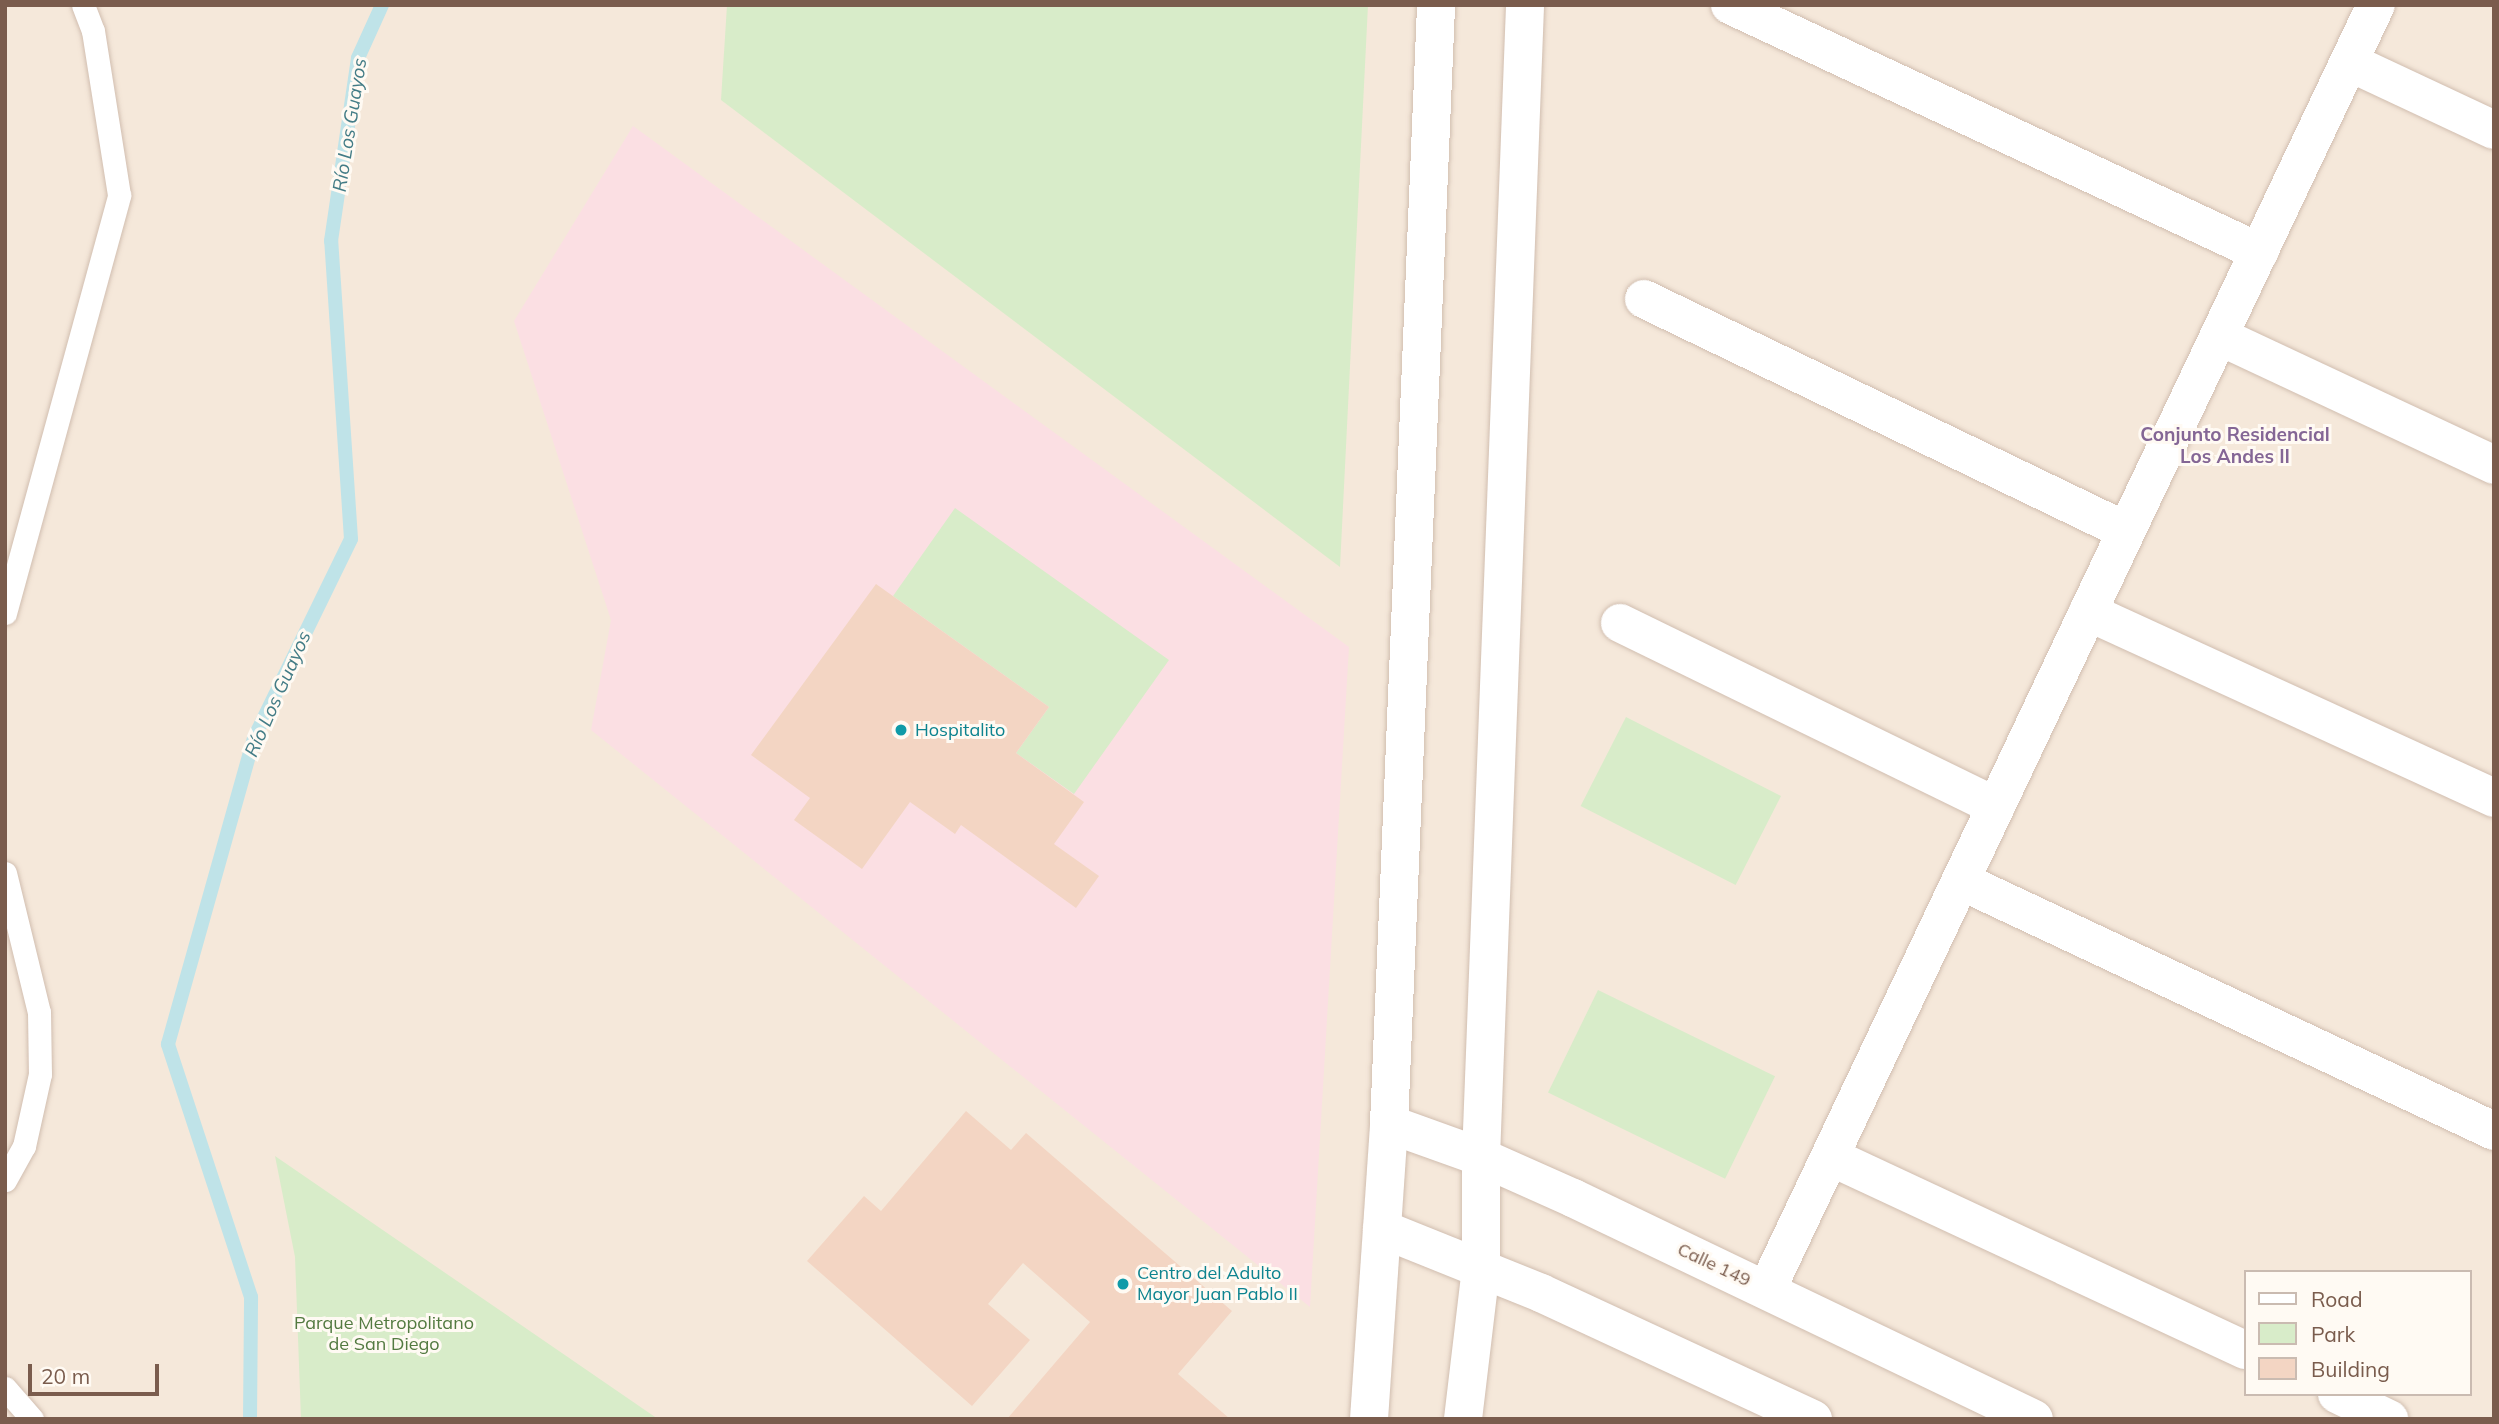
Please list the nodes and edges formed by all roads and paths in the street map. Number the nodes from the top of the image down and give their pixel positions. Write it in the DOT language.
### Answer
graph roads {
  1 [pos="83,5"];
  2 [pos="1436,5"];
  3 [pos="1525,5"];
  4 [pos="1730,5"];
  5 [pos="2376,5"];
  6 [pos="2349,62"];
  7 [pos="2494,130"];
  8 [pos="2259,252"];
  9 [pos="1644,299"];
  10 [pos="2219,336"];
  11 [pos="2494,465"];
  12 [pos="2126,531"];
  13 [pos="2088,612"];
  14 [pos="5,613"];
  15 [pos="1620,623"];
  16 [pos="2494,798"];
  17 [pos="1996,806"];
  18 [pos="5,873"];
  19 [pos="1961,881"];
  20 [pos="1388,1124"];
  21 [pos="2494,1131"];
  22 [pos="1481,1157"];
  23 [pos="1831,1157"];
  24 [pos="5,1180"];
  25 [pos="1382,1228"];
  26 [pos="1481,1268"];
  27 [pos="1767,1289"];
  28 [pos="2244,1350"];
  29 [pos="5,1388"];
  30 [pos="2341,1396"];
  31 [pos="32,1419"];
  32 [pos="1369,1419"];
  33 [pos="1463,1419"];
  34 [pos="1813,1419"];
  35 [pos="2034,1419"];
  36 [pos="2389,1419"];
  1 -- 14 [label="lane"];
  2 -- 20 [label="street"];
  3 -- 22 [label="street"];
  4 -- 8 [label="street"];
  5 -- 6 [label="street"];
  6 -- 7 [label="street"];
  6 -- 8 [label="street"];
  8 -- 10 [label="street"];
  9 -- 12 [label="street"];
  10 -- 11 [label="street"];
  10 -- 12 [label="street"];
  12 -- 13 [label="street"];
  13 -- 16 [label="street"];
  13 -- 17 [label="street"];
  15 -- 17 [label="street"];
  17 -- 19 [label="street"];
  18 -- 24 [label="lane"];
  19 -- 21 [label="street"];
  19 -- 23 [label="street"];
  20 -- 22 [label="street, Calle 149"];
  20 -- 25 [label="street"];
  22 -- 26 [label="street"];
  22 -- 27 [label="street, Calle 149"];
  23 -- 27 [label="street"];
  23 -- 28 [label="street"];
  25 -- 26 [label="street"];
  25 -- 32 [label="street"];
  26 -- 33 [label="street"];
  26 -- 34 [label="street"];
  27 -- 35 [label="street, Calle 149"];
  29 -- 31 [label="lane"];
  30 -- 36 [label="street"];
}
